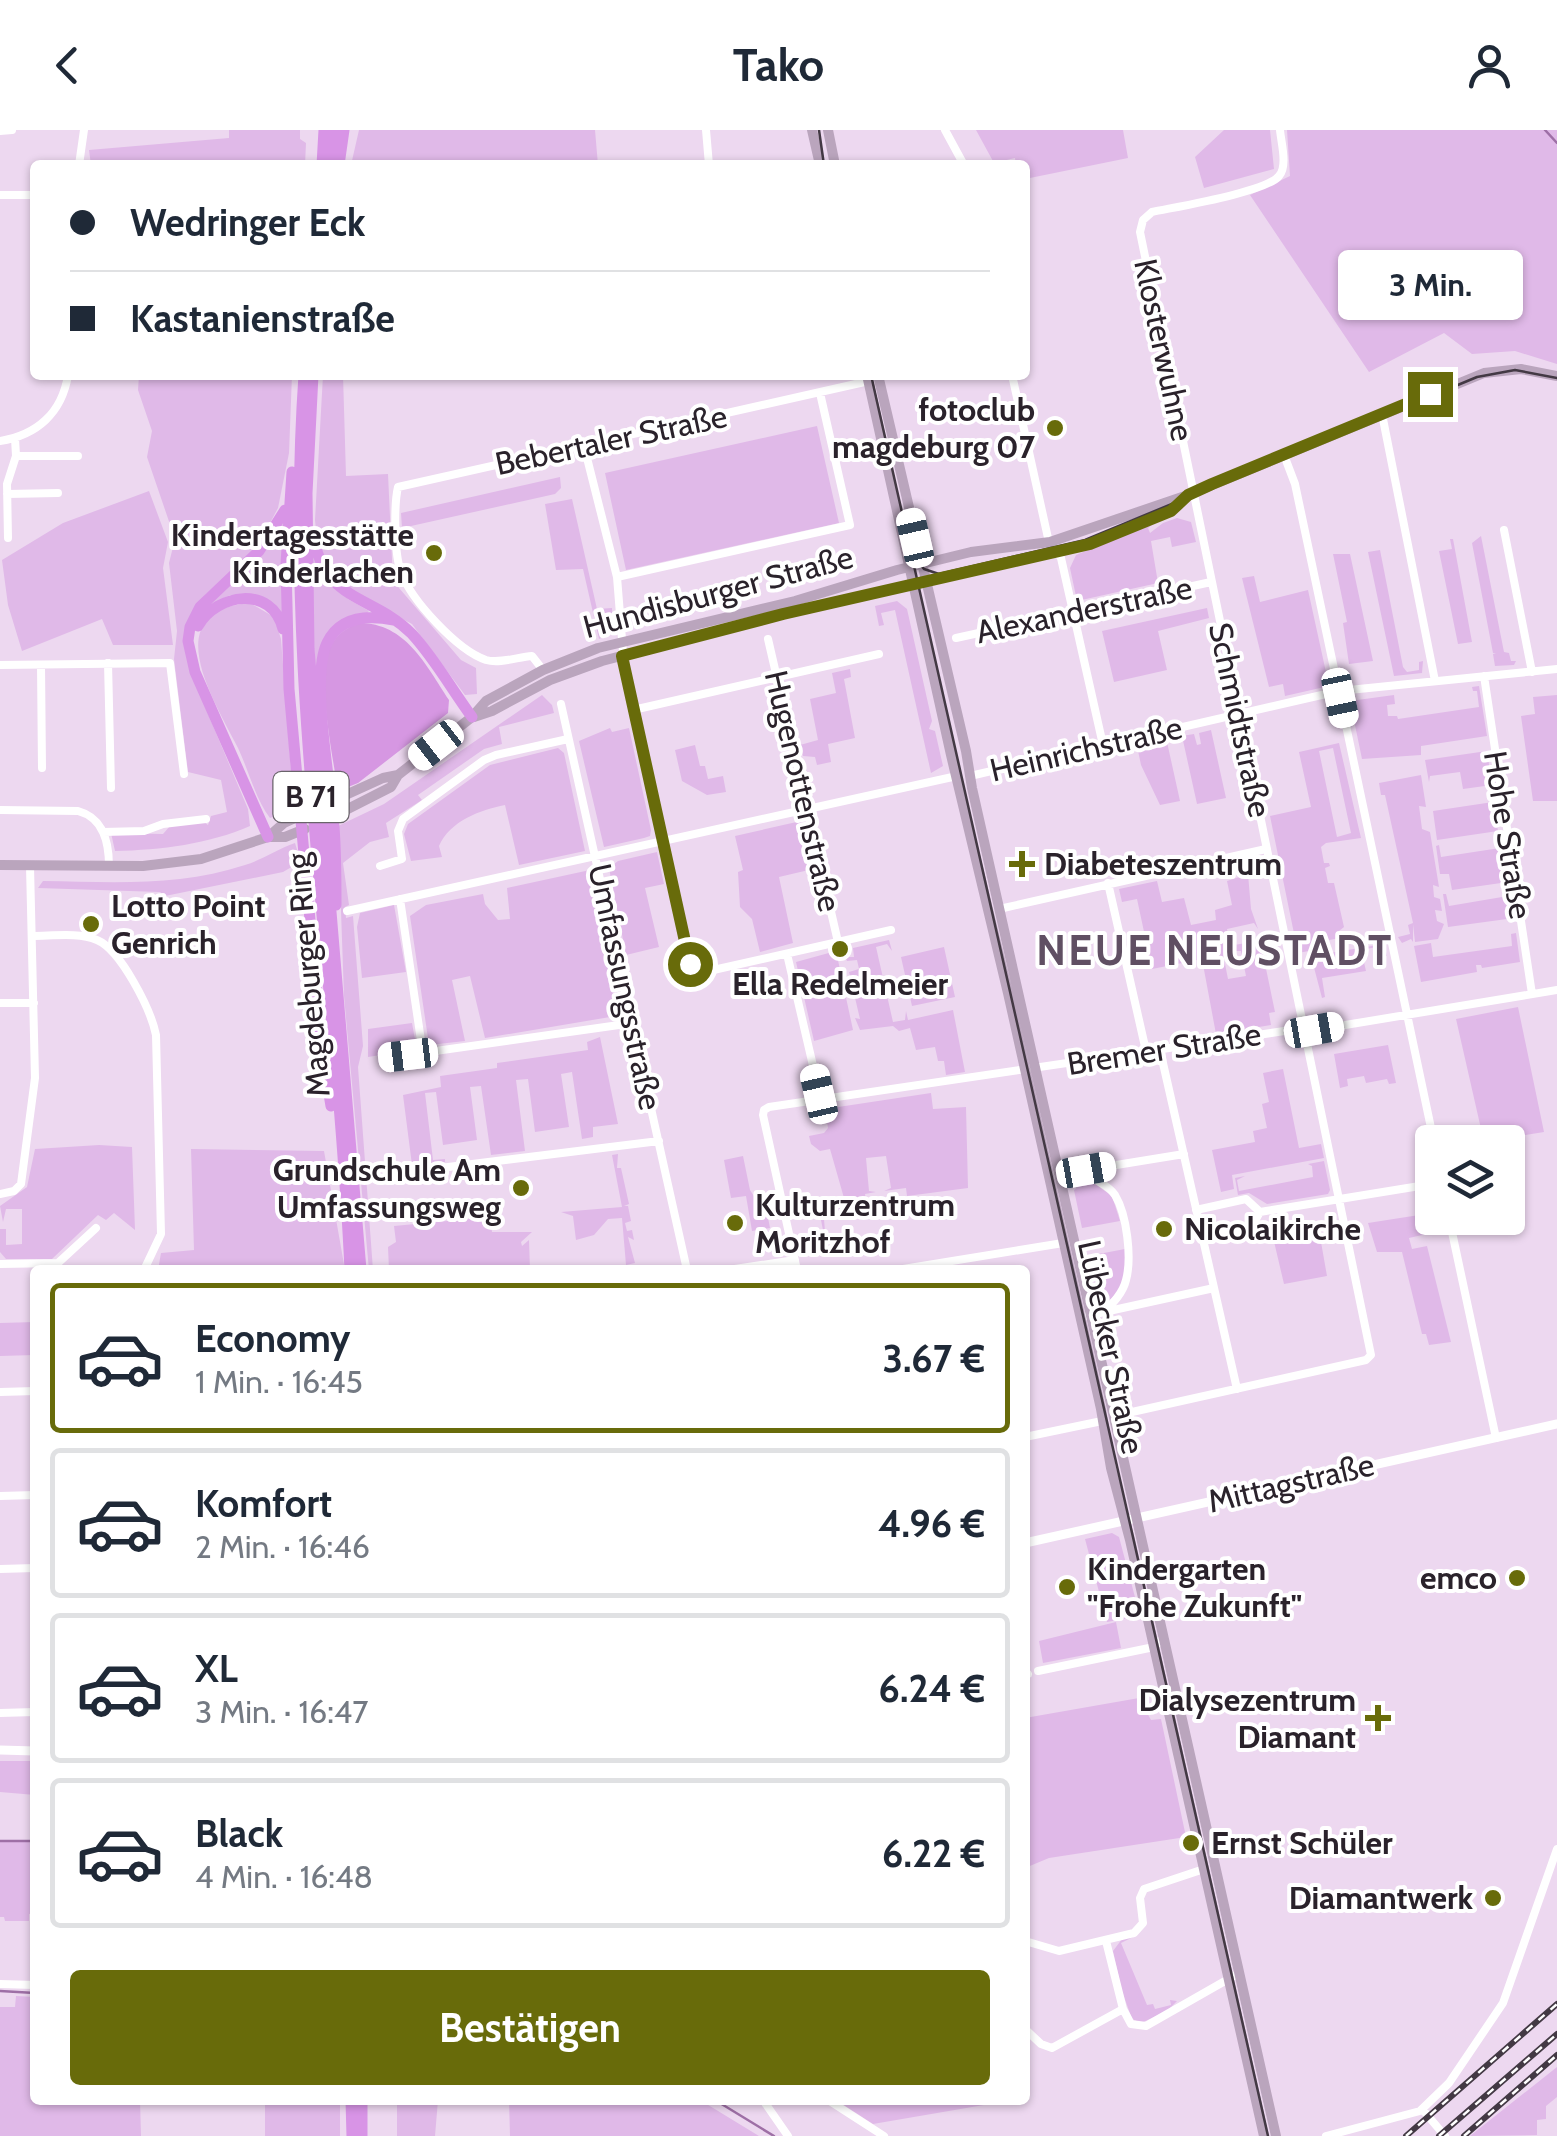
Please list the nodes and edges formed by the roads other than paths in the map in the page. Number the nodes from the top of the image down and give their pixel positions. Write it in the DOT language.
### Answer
graph roads {
  1 [pos="0,130"];
  2 [pos="12,130"];
  3 [pos="84,130"];
  4 [pos="324,130"];
  5 [pos="706,130"];
  6 [pos="812,130"];
  7 [pos="828,130"];
  8 [pos="945,130"];
  9 [pos="1280,130"];
  10 [pos="342,133"];
  11 [pos="80,160"];
  12 [pos="326,160"];
  13 [pos="328,160"];
  14 [pos="339,160"];
  15 [pos="709,160"];
  16 [pos="819,160"];
  17 [pos="834,160"];
  18 [pos="961,160"];
  19 [pos="0,195"];
  20 [pos="30,195"];
  21 [pos="1557,376"];
  22 [pos="67,380"];
  23 [pos="304,380"];
  24 [pos="314,380"];
  25 [pos="861,380"];
  26 [pos="872,380"];
  27 [pos="1013,380"];
  28 [pos="820,393"];
  29 [pos="1382,414"];
  30 [pos="300,434"];
  31 [pos="15,438"];
  32 [pos="0,441"];
  33 [pos="584,446"];
  34 [pos="1284,454"];
  35 [pos="16,456"];
  36 [pos="78,456"];
  37 [pos="58,493"];
  38 [pos="7,494"];
  39 [pos="307,494"];
  40 [pos="1191,494"];
  41 [pos="288,502"];
  42 [pos="1504,530"];
  43 [pos="8,538"];
  44 [pos="1050,542"];
  45 [pos="1058,552"];
  46 [pos="915,565"];
  47 [pos="617,577"];
  48 [pos="1212,582"];
  49 [pos="919,584"];
  50 [pos="1072,612"];
  51 [pos="394,620"];
  52 [pos="956,638"];
  53 [pos="768,639"];
  54 [pos="621,641"];
  55 [pos="288,654"];
  56 [pos="879,654"];
  57 [pos="622,656"];
  58 [pos="108,663"];
  59 [pos="41,664"];
  60 [pos="0,665"];
  61 [pos="1557,669"];
  62 [pos="543,670"];
  63 [pos="1532,672"];
  64 [pos="1484,676"];
  65 [pos="778,677"];
  66 [pos="199,679"];
  67 [pos="1435,681"];
  68 [pos="1339,691"];
  69 [pos="561,704"];
  70 [pos="633,710"];
  71 [pos="1238,714"];
  72 [pos="472,717"];
  73 [pos="568,740"];
  74 [pos="1103,745"];
  75 [pos="42,768"];
  76 [pos="184,774"];
  77 [pos="398,775"];
  78 [pos="964,776"];
  79 [pos="110,788"];
  80 [pos="0,810"];
  81 [pos="806,810"];
  82 [pos="206,819"];
  83 [pos="103,832"];
  84 [pos="268,837"];
  85 [pos="663,842"];
  86 [pos="1266,849"];
  87 [pos="597,858"];
  88 [pos="0,865"];
  89 [pos="30,866"];
  90 [pos="109,866"];
  91 [pos="380,866"];
  92 [pos="1108,883"];
  93 [pos="400,899"];
  94 [pos="999,909"];
  95 [pos="347,911"];
  96 [pos="331,920"];
  97 [pos="891,930"];
  98 [pos="32,936"];
  99 [pos="838,942"];
  100 [pos="787,954"];
  101 [pos="1557,990"];
  102 [pos="1532,994"];
  103 [pos="34,1002"];
  104 [pos="0,1004"];
  105 [pos="1408,1015"];
  106 [pos="633,1022"];
  107 [pos="1303,1028"];
  108 [pos="1160,1050"];
  109 [pos="1146,1051"];
  110 [pos="423,1054"];
  111 [pos="386,1058"];
  112 [pos="1030,1069"];
  113 [pos="820,1100"];
  114 [pos="1431,1125"];
  115 [pos="658,1141"];
  116 [pos="1184,1154"];
  117 [pos="342,1158"];
  118 [pos="440,1168"];
  119 [pos="1086,1170"];
  120 [pos="1053,1175"];
  121 [pos="1415,1187"];
  122 [pos="0,1194"];
  123 [pos="1340,1200"];
  124 [pos="1196,1210"];
  125 [pos="1260,1212"];
  126 [pos="96,1228"];
  127 [pos="1453,1235"];
  128 [pos="1202,1238"];
  129 [pos="1063,1244"];
  130 [pos="0,1264"];
  131 [pos="146,1265"];
  132 [pos="350,1265"];
  133 [pos="361,1265"];
  134 [pos="687,1265"];
  135 [pos="796,1265"];
  136 [pos="938,1265"];
  137 [pos="1214,1288"];
  138 [pos="1104,1312"];
  139 [pos="1085,1316"];
  140 [pos="1236,1389"];
  141 [pos="30,1390"];
  142 [pos="0,1392"];
  143 [pos="1114,1416"];
  144 [pos="1102,1421"];
  145 [pos="1557,1424"];
  146 [pos="1030,1435"];
  147 [pos="1496,1438"];
  148 [pos="30,1495"];
  149 [pos="0,1496"];
  150 [pos="1138,1517"];
  151 [pos="1124,1520"];
  152 [pos="1030,1542"];
  153 [pos="30,1568"];
  154 [pos="0,1569"];
  155 [pos="1164,1638"];
  156 [pos="1154,1647"];
  157 [pos="1038,1671"];
  158 [pos="30,1712"];
  159 [pos="0,1713"];
  160 [pos="0,1750"];
  161 [pos="30,1751"];
  162 [pos="1557,1849"];
  163 [pos="1204,1869"];
  164 [pos="1106,1941"];
  165 [pos="1030,1943"];
  166 [pos="1234,1975"];
  167 [pos="0,1984"];
  168 [pos="30,1985"];
  169 [pos="1124,2009"];
  170 [pos="1030,2034"];
  171 [pos="351,2105"];
  172 [pos="362,2105"];
  173 [pos="766,2105"];
  174 [pos="836,2105"];
  175 [pos="1424,2110"];
  176 [pos="352,2136"];
  177 [pos="362,2136"];
  178 [pos="788,2136"];
  179 [pos="884,2136"];
  180 [pos="1264,2136"];
  181 [pos="1276,2136"];
  182 [pos="1326,2136"];
  183 [pos="1445,2136"];
  1 -- 2 [label="street"];
  3 -- 11 [label="street"];
  4 -- 12 [label="highway"];
  5 -- 15 [label="street"];
  6 -- 16 [label="main road"];
  7 -- 17 [label="main road"];
  8 -- 18 [label="street"];
  9 -- 40 [label="street, Klosterwuhne"];
  10 -- 13 [label="highway"];
  10 -- 14 [label="highway"];
  19 -- 20 [label="street"];
  21 -- 29 [label="main road"];
  22 -- 31 [label="street"];
  23 -- 30 [label="highway, Magdeburger Ring / B 71"];
  24 -- 39 [label="highway, Magdeburger Ring / B 71"];
  25 -- 28 [label="street, Bebertaler Straße"];
  26 -- 46 [label="main road, Lübecker Straße"];
  27 -- 44 [label="street"];
  28 -- 33 [label="street, Bebertaler Straße"];
  28 -- 47 [label="street"];
  29 -- 34 [label="main road"];
  29 -- 67 [label="street"];
  30 -- 41 [label="highway"];
  30 -- 117 [label="highway, Magdeburger Ring / B 71"];
  31 -- 32 [label="street"];
  31 -- 35 [label="street"];
  33 -- 47 [label="street"];
  33 -- 62 [label="street, Bebertaler Straße"];
  34 -- 40 [label="main road"];
  34 -- 68 [label="street"];
  35 -- 36 [label="street"];
  35 -- 38 [label="street"];
  37 -- 38 [label="street"];
  38 -- 43 [label="street"];
  39 -- 51 [label="highway"];
  39 -- 96 [label="highway, Magdeburger Ring / B 71"];
  40 -- 44 [label="main road, Hundisburger Straße"];
  40 -- 45 [label="main road, Hundisburger Straße"];
  40 -- 48 [label="street, Schmidtstraße"];
  41 -- 55 [label="highway"];
  41 -- 66 [label="highway"];
  42 -- 63 [label="street"];
  44 -- 45 [label="street"];
  44 -- 46 [label="main road, Hundisburger Straße"];
  45 -- 49 [label="main road, Hundisburger Straße"];
  45 -- 50 [label="street"];
  46 -- 49 [label="main road, Lübecker Straße"];
  46 -- 54 [label="main road, Hundisburger Straße"];
  47 -- 54 [label="street"];
  48 -- 50 [label="street, Alexanderstraße"];
  48 -- 71 [label="street, Schmidtstraße"];
  49 -- 57 [label="main road, Hundisburger Straße"];
  49 -- 78 [label="main road, Lübecker Straße"];
  50 -- 52 [label="street, Alexanderstraße"];
  50 -- 74 [label="street"];
  51 -- 72 [label="highway"];
  51 -- 96 [label="highway"];
  53 -- 65 [label="street, Hugenottenstraße"];
  54 -- 57 [label="street"];
  54 -- 62 [label="main road, Hundisburger Straße"];
  55 -- 66 [label="highway"];
  55 -- 117 [label="highway"];
  56 -- 65 [label="street"];
  57 -- 70 [label="street"];
  57 -- 72 [label="main road, Hundisburger Straße"];
  58 -- 59 [label="street"];
  58 -- 76 [label="street"];
  58 -- 79 [label="street"];
  59 -- 60 [label="street"];
  59 -- 75 [label="street"];
  61 -- 63 [label="street, Heinrichstraße"];
  62 -- 72 [label="main road, Hundisburger Straße"];
  63 -- 64 [label="street, Heinrichstraße"];
  64 -- 67 [label="street, Heinrichstraße"];
  64 -- 102 [label="street, Hohe Straße"];
  65 -- 70 [label="street"];
  65 -- 81 [label="street, Hugenottenstraße"];
  66 -- 84 [label="highway"];
  67 -- 68 [label="street, Heinrichstraße"];
  68 -- 71 [label="street, Heinrichstraße"];
  68 -- 105 [label="street"];
  69 -- 73 [label="street, Umfassungsstraße"];
  70 -- 85 [label="street"];
  71 -- 74 [label="street, Heinrichstraße"];
  71 -- 86 [label="street, Schmidtstraße"];
  72 -- 77 [label="main road, Hundisburger Straße"];
  73 -- 87 [label="street, Umfassungsstraße"];
  73 -- 91 [label="street"];
  74 -- 78 [label="street, Heinrichstraße"];
  77 -- 84 [label="main road, Hundisburger Straße"];
  77 -- 84 [label="main road, Hundisburger Straße"];
  78 -- 81 [label="street, Heinrichstraße"];
  78 -- 94 [label="main road, Lübecker Straße"];
  78 -- 112 [label="main road, Lübecker Straße"];
  80 -- 83 [label="street"];
  81 -- 85 [label="street, Heinrichstraße"];
  81 -- 99 [label="street, Hugenottenstraße"];
  82 -- 83 [label="street"];
  83 -- 90 [label="street"];
  84 -- 90 [label="main road"];
  85 -- 87 [label="street, Heinrichstraße"];
  85 -- 100 [label="street"];
  86 -- 92 [label="street"];
  86 -- 107 [label="street, Schmidtstraße"];
  87 -- 93 [label="street, Heinrichstraße"];
  87 -- 106 [label="street, Umfassungsstraße"];
  88 -- 89 [label="main road"];
  89 -- 90 [label="main road"];
  89 -- 98 [label="street"];
  92 -- 94 [label="street"];
  92 -- 109 [label="street"];
  93 -- 95 [label="street, Heinrichstraße"];
  93 -- 110 [label="street"];
  94 -- 112 [label="main road, Lübecker Straße"];
  96 -- 133 [label="highway, Magdeburger Ring / B 71"];
  97 -- 99 [label="street"];
  98 -- 103 [label="street"];
  98 -- 131 [label="street"];
  99 -- 100 [label="street"];
  100 -- 113 [label="street"];
  101 -- 102 [label="street, Bremer Straße"];
  102 -- 105 [label="street, Bremer Straße"];
  103 -- 104 [label="street"];
  103 -- 122 [label="street"];
  105 -- 107 [label="street, Bremer Straße"];
  105 -- 114 [label="street"];
  106 -- 110 [label="street"];
  106 -- 115 [label="street, Umfassungsstraße"];
  107 -- 108 [label="street, Bremer Straße"];
  107 -- 123 [label="street, Schmidtstraße"];
  108 -- 109 [label="street, Bremer Straße"];
  108 -- 116 [label="street"];
  109 -- 112 [label="street, Bremer Straße"];
  110 -- 111 [label="street"];
  112 -- 113 [label="street, Bremer Straße"];
  112 -- 120 [label="main road, Lübecker Straße"];
  113 -- 135 [label="street, Bremer Straße"];
  115 -- 118 [label="street"];
  115 -- 134 [label="street, Umfassungsstraße"];
  116 -- 119 [label="street"];
  116 -- 124 [label="street"];
  117 -- 132 [label="highway, Magdeburger Ring / B 71"];
  119 -- 120 [label="street"];
  119 -- 138 [label="street"];
  120 -- 129 [label="main road, Lübecker Straße"];
  120 -- 139 [label="main road, Lübecker Straße"];
  121 -- 123 [label="street"];
  123 -- 125 [label="street"];
  123 -- 140 [label="street, Schmidtstraße"];
  124 -- 125 [label="street"];
  124 -- 128 [label="street"];
  125 -- 128 [label="street"];
  126 -- 130 [label="street"];
  127 -- 147 [label="street"];
  128 -- 137 [label="street"];
  129 -- 136 [label="street"];
  129 -- 139 [label="main road, Lübecker Straße"];
  137 -- 138 [label="street"];
  137 -- 140 [label="street"];
  138 -- 139 [label="street"];
  139 -- 143 [label="main road, Lübecker Straße"];
  139 -- 144 [label="main road, Lübecker Straße"];
  140 -- 143 [label="street"];
  141 -- 142 [label="street"];
  143 -- 150 [label="main road, Lübecker Straße"];
  144 -- 146 [label="street"];
  144 -- 151 [label="main road, Lübecker Straße"];
  145 -- 147 [label="street, Mittagstraße"];
  147 -- 150 [label="street, Mittagstraße"];
  148 -- 149 [label="street"];
  150 -- 151 [label="street, Mittagstraße"];
  150 -- 155 [label="main road, Lübecker Straße"];
  151 -- 152 [label="street, Mittagstraße"];
  151 -- 156 [label="main road, Lübecker Straße"];
  153 -- 154 [label="street"];
  155 -- 156 [label="street"];
  155 -- 166 [label="main road, Lübecker Straße"];
  156 -- 157 [label="street"];
  156 -- 163 [label="main road, Lübecker Straße"];
  158 -- 159 [label="street"];
  160 -- 161 [label="street"];
  162 -- 175 [label="street"];
  163 -- 164 [label="street"];
  163 -- 166 [label="main road, Lübecker Straße"];
  164 -- 165 [label="street"];
  164 -- 169 [label="street"];
  166 -- 169 [label="street"];
  166 -- 180 [label="main road, Lübecker Straße"];
  166 -- 181 [label="main road, Lübecker Straße"];
  167 -- 168 [label="street"];
  169 -- 170 [label="street"];
  171 -- 176 [label="highway"];
  172 -- 177 [label="highway"];
  173 -- 178 [label="street"];
  174 -- 179 [label="street"];
  175 -- 182 [label="street"];
  175 -- 183 [label="street"];
}
